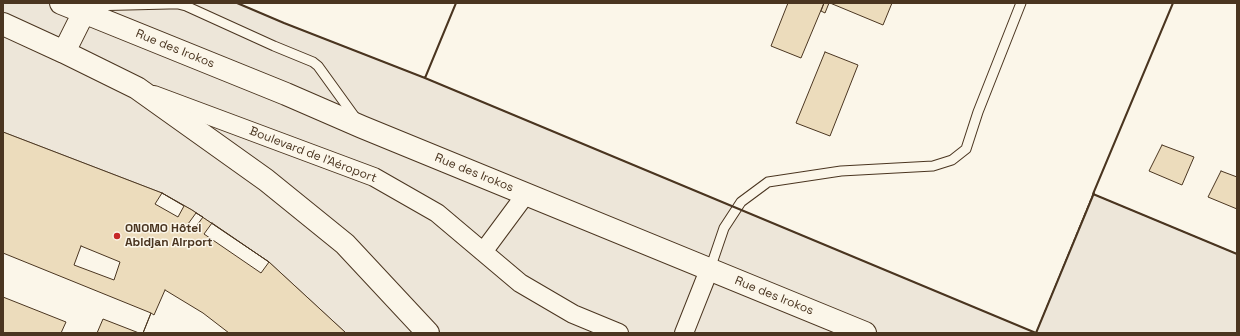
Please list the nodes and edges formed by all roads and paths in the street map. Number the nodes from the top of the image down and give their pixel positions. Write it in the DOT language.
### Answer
graph roads {
  1 [pos="178,3"];
  2 [pos="1022,3"];
  3 [pos="72,7"];
  4 [pos="3,24"];
  5 [pos="64,52"];
  6 [pos="137,88"];
  7 [pos="362,127"];
  8 [pos="526,194"];
  9 [pos="483,252"];
  10 [pos="709,270"];
  11 [pos="428,333"];
  12 [pos="618,333"];
  13 [pos="684,333"];
  14 [pos="864,333"];
  1 -- 3 [label="lane"];
  1 -- 7 [label="lane"];
  2 -- 10 [label="lane"];
  3 -- 5 [label="main road"];
  3 -- 7 [label="main road, Rue des Irokos"];
  4 -- 5 [label="main road"];
  5 -- 6 [label="main road"];
  6 -- 9 [label="street, Boulevard de l'Aéroport"];
  6 -- 11 [label="main road"];
  7 -- 8 [label="main road, Rue des Irokos"];
  8 -- 9 [label="street"];
  8 -- 10 [label="main road, Rue des Irokos"];
  9 -- 12 [label="street, Boulevard de l'Aéroport"];
  10 -- 13 [label="street"];
  10 -- 14 [label="main road, Rue des Irokos"];
}
